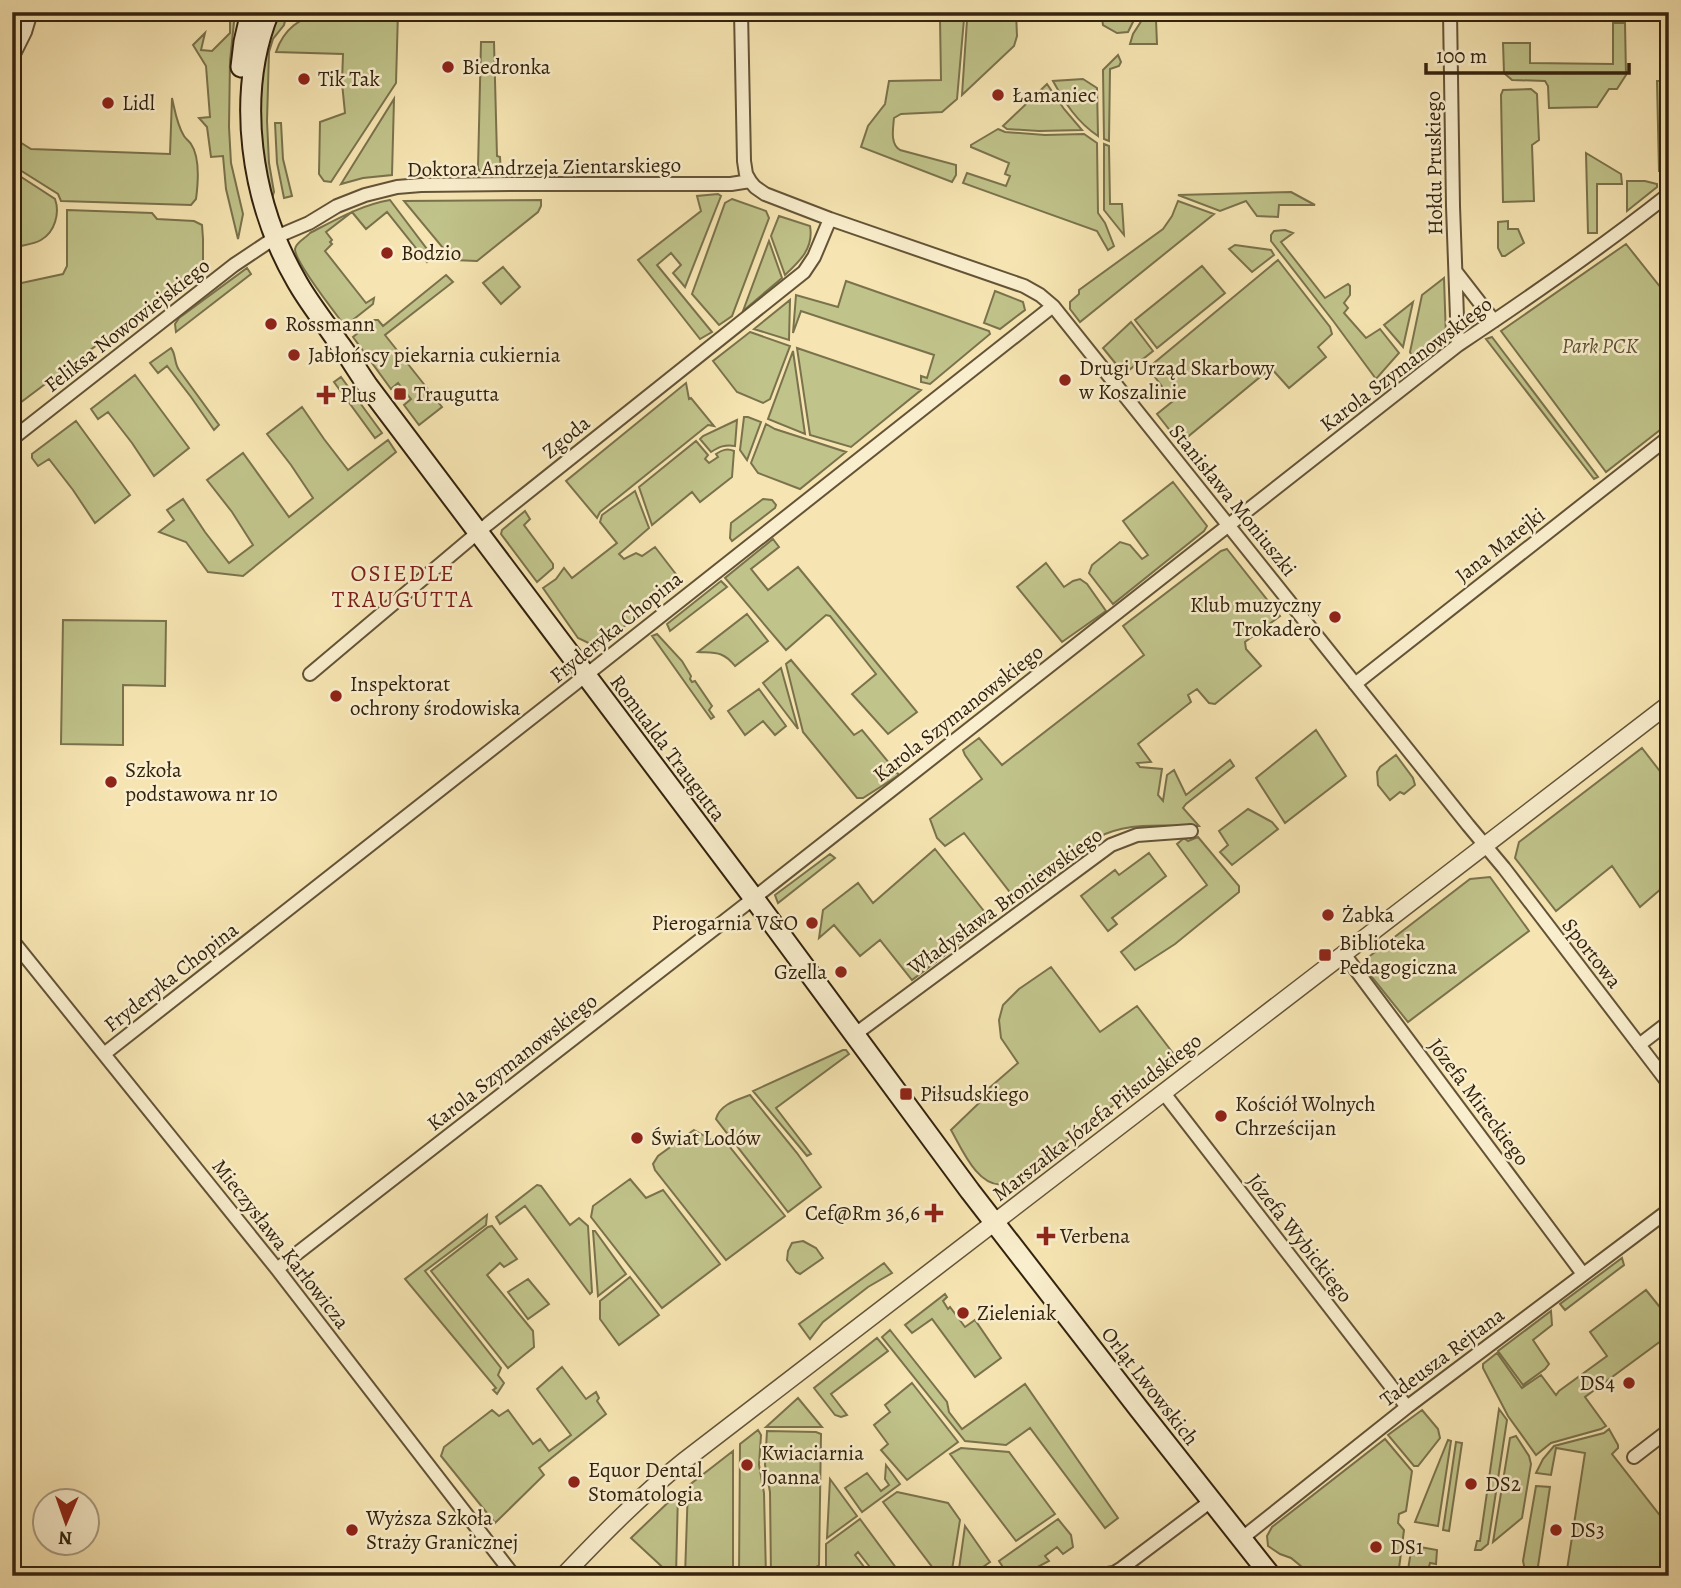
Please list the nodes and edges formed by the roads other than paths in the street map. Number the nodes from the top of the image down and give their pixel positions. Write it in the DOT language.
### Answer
graph roads {
  1 [pos="31,12"];
  2 [pos="251,12"];
  3 [pos="269,12"];
  4 [pos="741,12"];
  5 [pos="1450,12"];
  6 [pos="12,58"];
  7 [pos="750,181"];
  8 [pos="1669,194"];
  9 [pos="830,219"];
  10 [pos="272,241"];
  11 [pos="1456,272"];
  12 [pos="1053,306"];
  13 [pos="1494,321"];
  14 [pos="1458,345"];
  15 [pos="1669,437"];
  16 [pos="12,439"];
  17 [pos="1228,526"];
  18 [pos="479,532"];
  19 [pos="310,674"];
  20 [pos="586,676"];
  21 [pos="1355,684"];
  22 [pos="1669,704"];
  23 [pos="1191,831"];
  24 [pos="1485,846"];
  25 [pos="754,898"];
  26 [pos="12,940"];
  27 [pos="1344,954"];
  28 [pos="1669,1022"];
  29 [pos="854,1035"];
  30 [pos="1639,1045"];
  31 [pos="104,1054"];
  32 [pos="1669,1084"];
  33 [pos="1163,1092"];
  34 [pos="1669,1210"];
  35 [pos="995,1222"];
  36 [pos="277,1269"];
  37 [pos="1583,1274"];
  38 [pos="1406,1407"];
  39 [pos="1669,1430"];
  40 [pos="1634,1457"];
  41 [pos="1211,1501"];
  42 [pos="1241,1539"];
  43 [pos="514,1576"];
  44 [pos="563,1576"];
  45 [pos="1095,1576"];
  46 [pos="1271,1576"];
  1 -- 6 [label="street"];
  2 -- 10 [label="main road, Romualda Traugutta"];
  3 -- 10 [label="main road, Romualda Traugutta"];
  4 -- 7 [label="street"];
  5 -- 11 [label="street, Hołdu Pruskiego"];
  7 -- 9 [label="street, Stanisława Moniuszki"];
  7 -- 10 [label="street, Doktora Andrzeja Zientarskiego"];
  8 -- 13 [label="street, Karola Szymanowskiego"];
  9 -- 12 [label="street, Stanisława Moniuszki"];
  9 -- 18 [label="street, Zgoda"];
  10 -- 16 [label="street, Feliksa Nowowiejskiego"];
  10 -- 18 [label="main road, Romualda Traugutta"];
  11 -- 13 [label="street"];
  11 -- 14 [label="street, Hołdu Pruskiego"];
  12 -- 17 [label="street, Stanisława Moniuszki"];
  12 -- 20 [label="street, Fryderyka Chopina"];
  13 -- 14 [label="street, Karola Szymanowskiego"];
  14 -- 17 [label="street, Karola Szymanowskiego"];
  15 -- 21 [label="street, Jana Matejki"];
  17 -- 21 [label="street, Stanisława Moniuszki"];
  17 -- 25 [label="street, Karola Szymanowskiego"];
  18 -- 19 [label="street, Zgoda"];
  18 -- 20 [label="main road, Romualda Traugutta"];
  20 -- 25 [label="main road, Romualda Traugutta"];
  20 -- 31 [label="street, Fryderyka Chopina"];
  21 -- 24 [label="street, Stanisława Moniuszki"];
  22 -- 24 [label="street, Marszałka Józefa Piłsudskiego"];
  23 -- 29 [label="street, Władysława Broniewskiego"];
  24 -- 27 [label="street, Marszałka Józefa Piłsudskiego"];
  24 -- 30 [label="street, Sportowa"];
  25 -- 29 [label="main road, Romualda Traugutta"];
  25 -- 36 [label="street, Karola Szymanowskiego"];
  26 -- 31 [label="street, Mieczysława Karłowicza"];
  27 -- 33 [label="street, Marszałka Józefa Piłsudskiego"];
  27 -- 37 [label="street, Józefa Mireckiego"];
  28 -- 30 [label="street"];
  29 -- 35 [label="main road, Romualda Traugutta"];
  30 -- 32 [label="street, Sportowa"];
  31 -- 36 [label="street, Mieczysława Karłowicza"];
  33 -- 35 [label="street, Marszałka Józefa Piłsudskiego"];
  33 -- 38 [label="street, Józefa Wybickiego"];
  34 -- 37 [label="street, Tadeusza Rejtana"];
  35 -- 41 [label="main road, Orląt Lwowskich"];
  35 -- 44 [label="street, Marszałka Józefa Piłsudskiego"];
  36 -- 43 [label="street, Mieczysława Karłowicza"];
  37 -- 38 [label="street, Tadeusza Rejtana"];
  38 -- 42 [label="street, Tadeusza Rejtana"];
  39 -- 40 [label="street"];
  41 -- 42 [label="main road, Orląt Lwowskich"];
  41 -- 45 [label="street"];
  42 -- 46 [label="main road, Orląt Lwowskich"];
}
